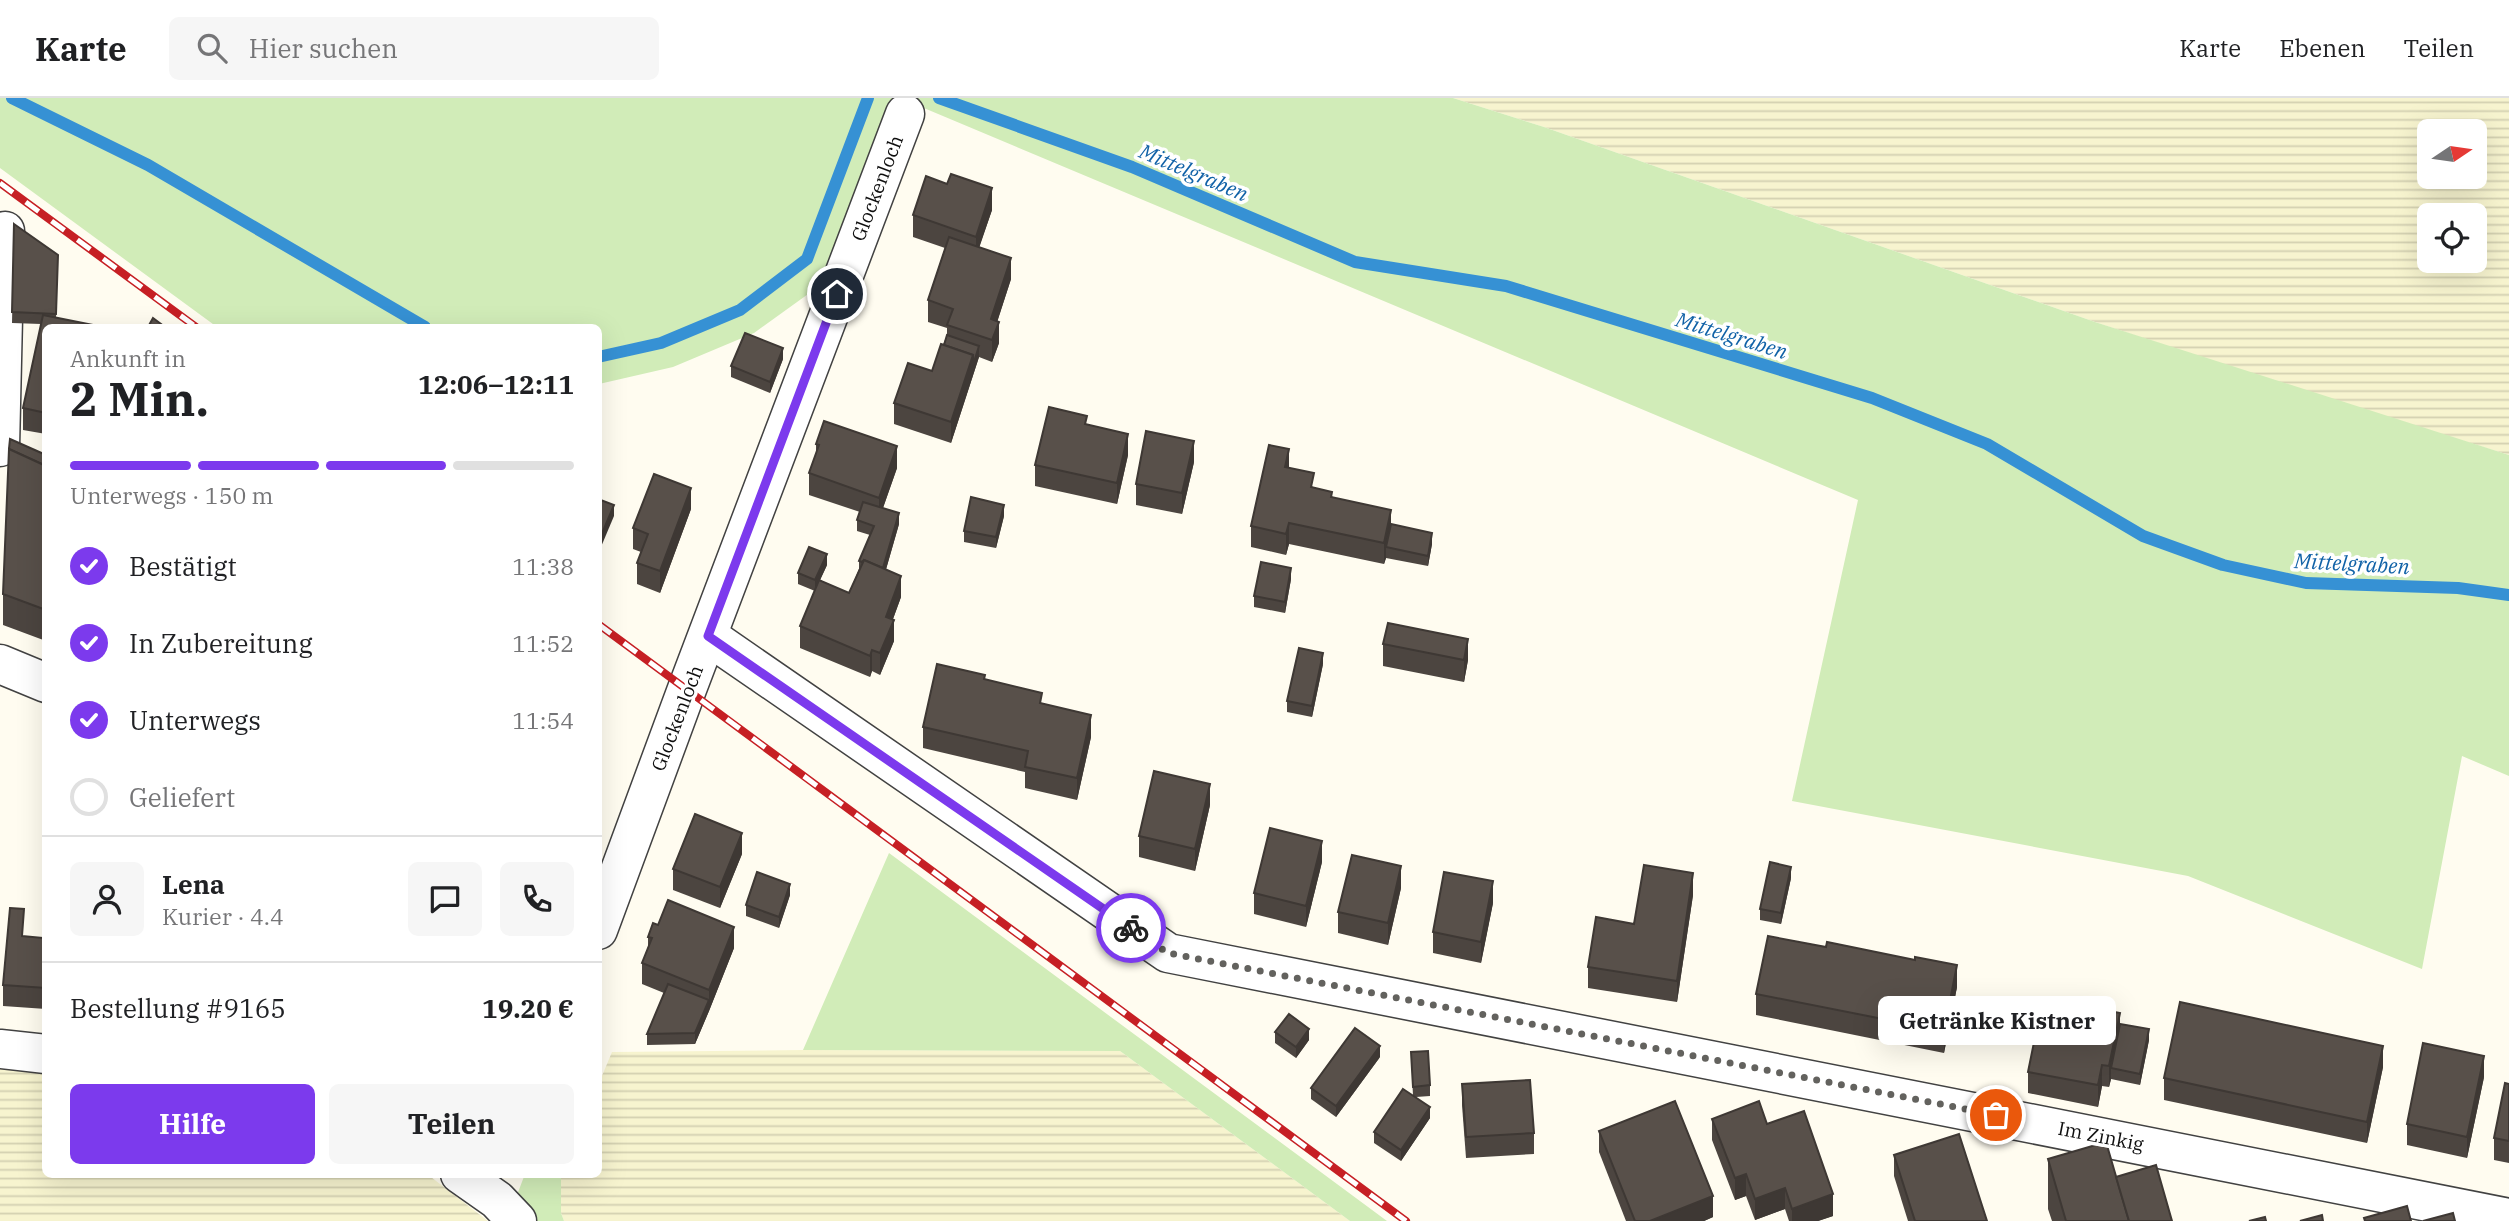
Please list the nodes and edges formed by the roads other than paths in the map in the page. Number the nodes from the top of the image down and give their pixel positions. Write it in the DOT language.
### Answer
graph roads {
  1 [pos="905,114"];
  2 [pos="5,231"];
  3 [pos="0,447"];
  4 [pos="708,636"];
  5 [pos="0,664"];
  6 [pos="42,681"];
  7 [pos="602,919"];
  8 [pos="0,1049"];
  9 [pos="42,1054"];
  10 [pos="468,1178"];
  11 [pos="507,1198"];
  12 [pos="2509,1219"];
  1 -- 4 [label="street, Glockenloch"];
  2 -- 3 [label="street"];
  4 -- 7 [label="street, Glockenloch"];
  4 -- 12 [label="street, Im Zinkig"];
  5 -- 6 [label="street"];
  8 -- 9 [label="street"];
  10 -- 11 [label="street"];
}
